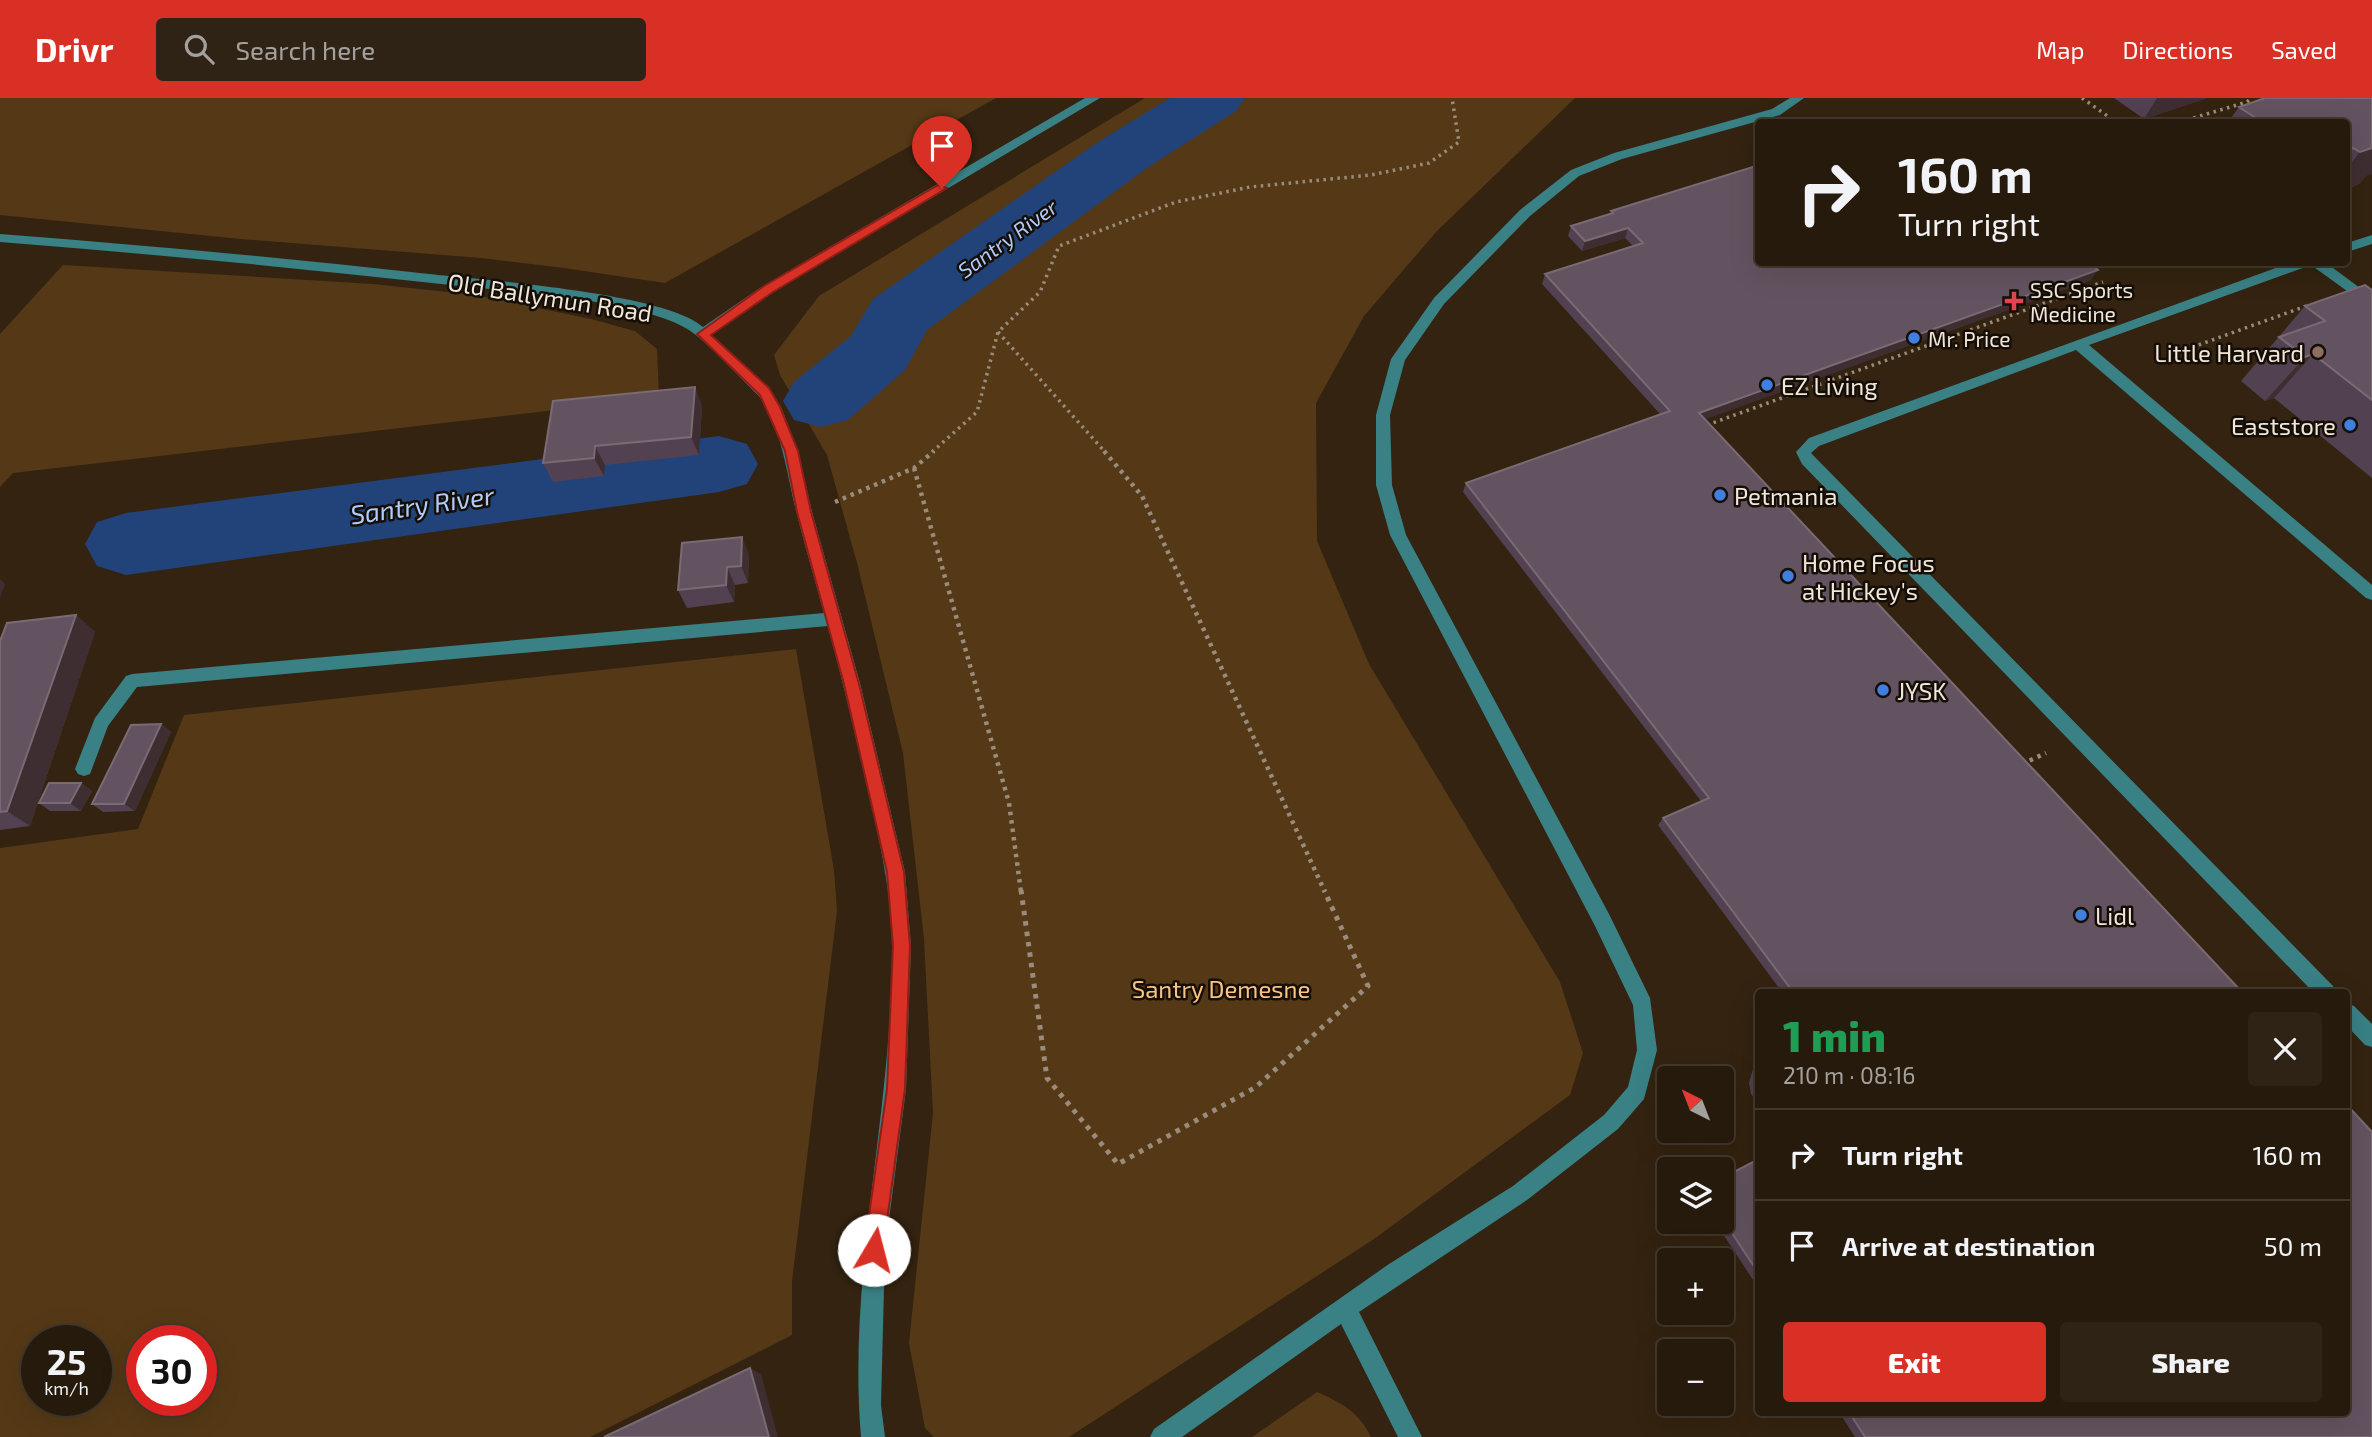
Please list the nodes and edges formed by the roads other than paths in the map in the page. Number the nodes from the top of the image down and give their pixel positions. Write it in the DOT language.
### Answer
graph roads {
  1 [pos="1094,98"];
  2 [pos="1798,98"];
  3 [pos="0,238"];
  4 [pos="2372,239"];
  5 [pos="2350,247"];
  6 [pos="2297,266"];
  7 [pos="2321,266"];
  8 [pos="2372,304"];
  9 [pos="703,334"];
  10 [pos="2078,344"];
  11 [pos="2372,594"];
  12 [pos="834,619"];
  13 [pos="84,769"];
  14 [pos="2323,989"];
  15 [pos="2350,1016"];
  16 [pos="2372,1038"];
  17 [pos="1345,1308"];
  18 [pos="873,1437"];
  19 [pos="1162,1437"];
  20 [pos="1410,1437"];
  1 -- 9 [label="street"];
  2 -- 17 [label="street"];
  3 -- 9 [label="street, Old Ballymun Road"];
  4 -- 5 [label="street"];
  6 -- 10 [label="street"];
  7 -- 8 [label="street"];
  9 -- 12 [label="street, Old Ballymun Road"];
  10 -- 11 [label="street"];
  10 -- 14 [label="street"];
  12 -- 13 [label="street"];
  12 -- 18 [label="street, Old Ballymun Road"];
  15 -- 16 [label="street"];
  17 -- 19 [label="street"];
  17 -- 20 [label="street"];
}
